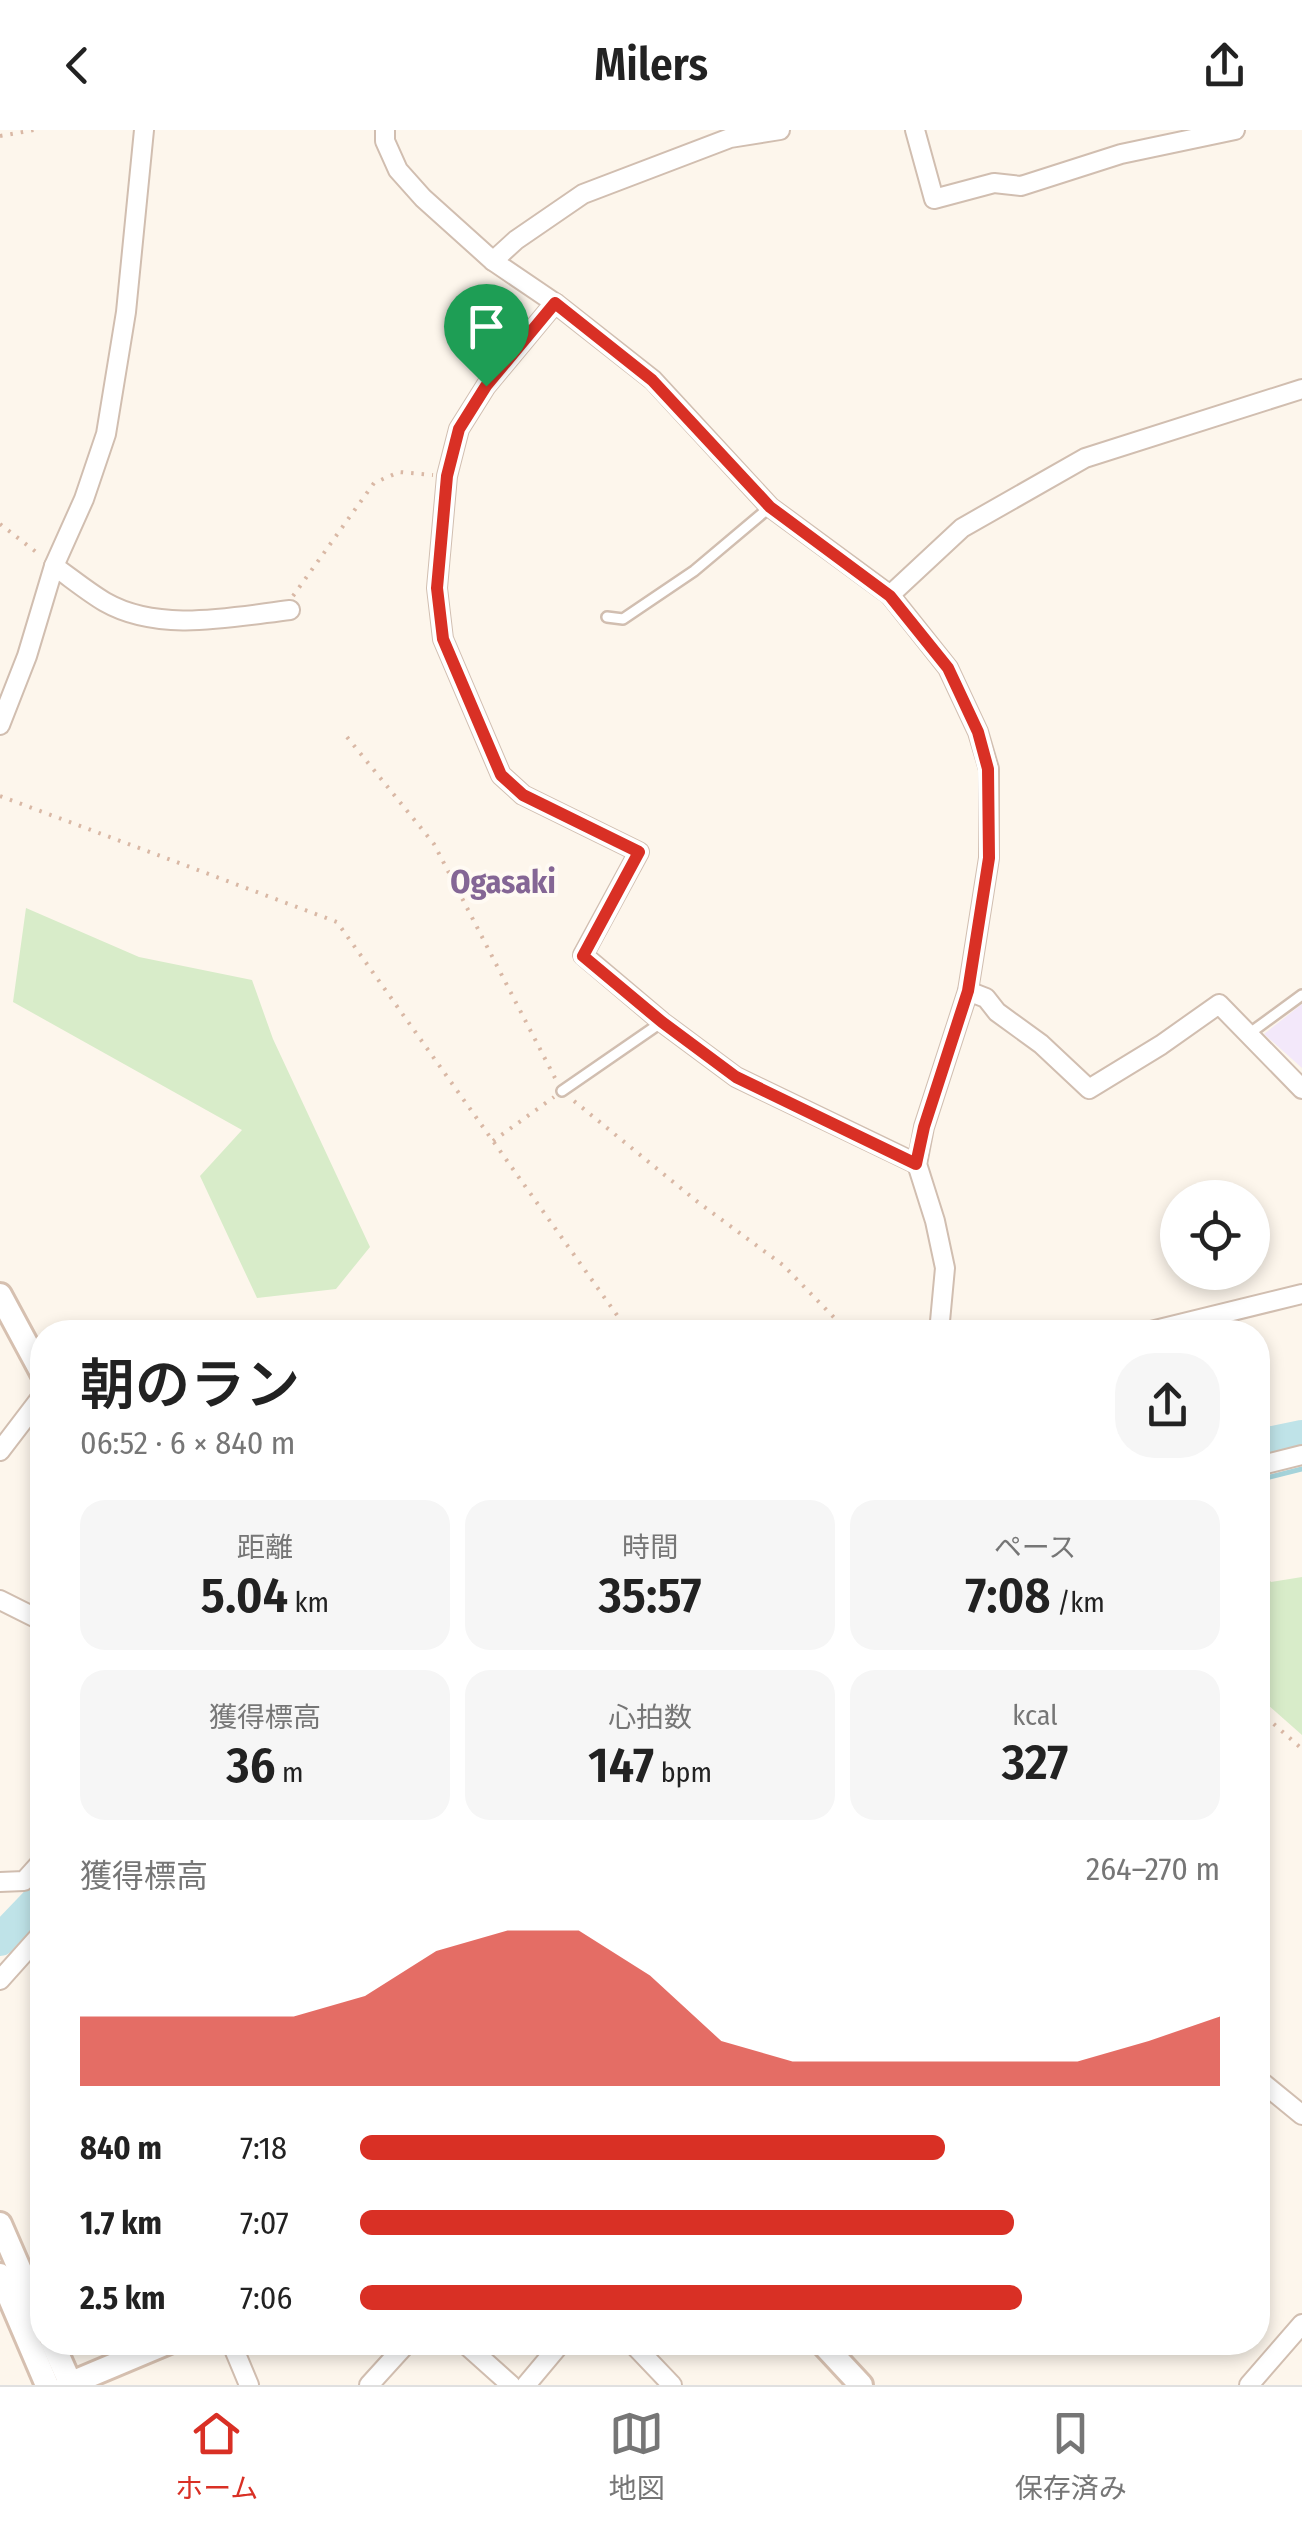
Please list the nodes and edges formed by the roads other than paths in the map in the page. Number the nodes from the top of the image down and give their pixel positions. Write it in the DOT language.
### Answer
graph roads {
  1 [pos="144,130"];
  2 [pos="385,130"];
  3 [pos="780,130"];
  4 [pos="915,130"];
  5 [pos="1234,130"];
  6 [pos="493,261"];
  7 [pos="555,303"];
  8 [pos="1302,389"];
  9 [pos="770,507"];
  10 [pos="54,566"];
  11 [pos="890,596"];
  12 [pos="290,610"];
  13 [pos="607,617"];
  14 [pos="0,725"];
  15 [pos="968,991"];
  16 [pos="1302,995"];
  17 [pos="662,1022"];
  18 [pos="1250,1033"];
  19 [pos="1302,1090"];
  20 [pos="562,1091"];
  21 [pos="916,1164"];
  22 [pos="1302,1294"];
  23 [pos="0,1295"];
  24 [pos="940,1320"];
  25 [pos="1196,1320"];
  26 [pos="30,1351"];
  27 [pos="30,1412"];
  28 [pos="0,1451"];
  29 [pos="1302,1455"];
  30 [pos="1270,1463"];
  31 [pos="0,1600"];
  32 [pos="30,1616"];
  33 [pos="30,1874"];
  34 [pos="0,1882"];
  35 [pos="30,1946"];
  36 [pos="0,1980"];
  37 [pos="1270,2088"];
  38 [pos="1302,2116"];
  39 [pos="0,2224"];
  40 [pos="0,2275"];
  41 [pos="30,2293"];
  42 [pos="1302,2324"];
  43 [pos="30,2345"];
  44 [pos="34,2355"];
  45 [pos="57,2355"];
  46 [pos="139,2355"];
  47 [pos="235,2355"];
  48 [pos="396,2355"];
  49 [pos="478,2355"];
  50 [pos="551,2355"];
  51 [pos="643,2355"];
  52 [pos="833,2355"];
  53 [pos="47,2385"];
  54 [pos="69,2385"];
  55 [pos="248,2385"];
  56 [pos="369,2385"];
  57 [pos="511,2385"];
  58 [pos="526,2385"];
  59 [pos="672,2385"];
  60 [pos="861,2385"];
  61 [pos="1249,2385"];
  1 -- 10 [label="street"];
  2 -- 6 [label="street"];
  3 -- 6 [label="street"];
  4 -- 5 [label="street"];
  6 -- 7 [label="street"];
  7 -- 9 [label="street"];
  7 -- 17 [label="street"];
  8 -- 11 [label="street"];
  9 -- 11 [label="street"];
  9 -- 13 [label="lane"];
  10 -- 12 [label="street"];
  10 -- 14 [label="street"];
  11 -- 15 [label="street"];
  15 -- 18 [label="street"];
  15 -- 21 [label="street"];
  16 -- 18 [label="lane"];
  17 -- 20 [label="lane"];
  17 -- 21 [label="street"];
  18 -- 19 [label="street"];
  21 -- 24 [label="street"];
  22 -- 25 [label="street"];
  23 -- 26 [label="street"];
  27 -- 28 [label="street"];
  29 -- 30 [label="street"];
  31 -- 32 [label="street"];
  33 -- 34 [label="street"];
  35 -- 36 [label="street"];
  37 -- 38 [label="street"];
  39 -- 41 [label="street"];
  40 -- 43 [label="street"];
  42 -- 61 [label="street"];
  44 -- 53 [label="street"];
  45 -- 54 [label="street"];
  46 -- 54 [label="street"];
  47 -- 55 [label="street"];
  48 -- 56 [label="street"];
  49 -- 57 [label="street"];
  50 -- 58 [label="street"];
  51 -- 59 [label="street"];
  52 -- 60 [label="street"];
}
